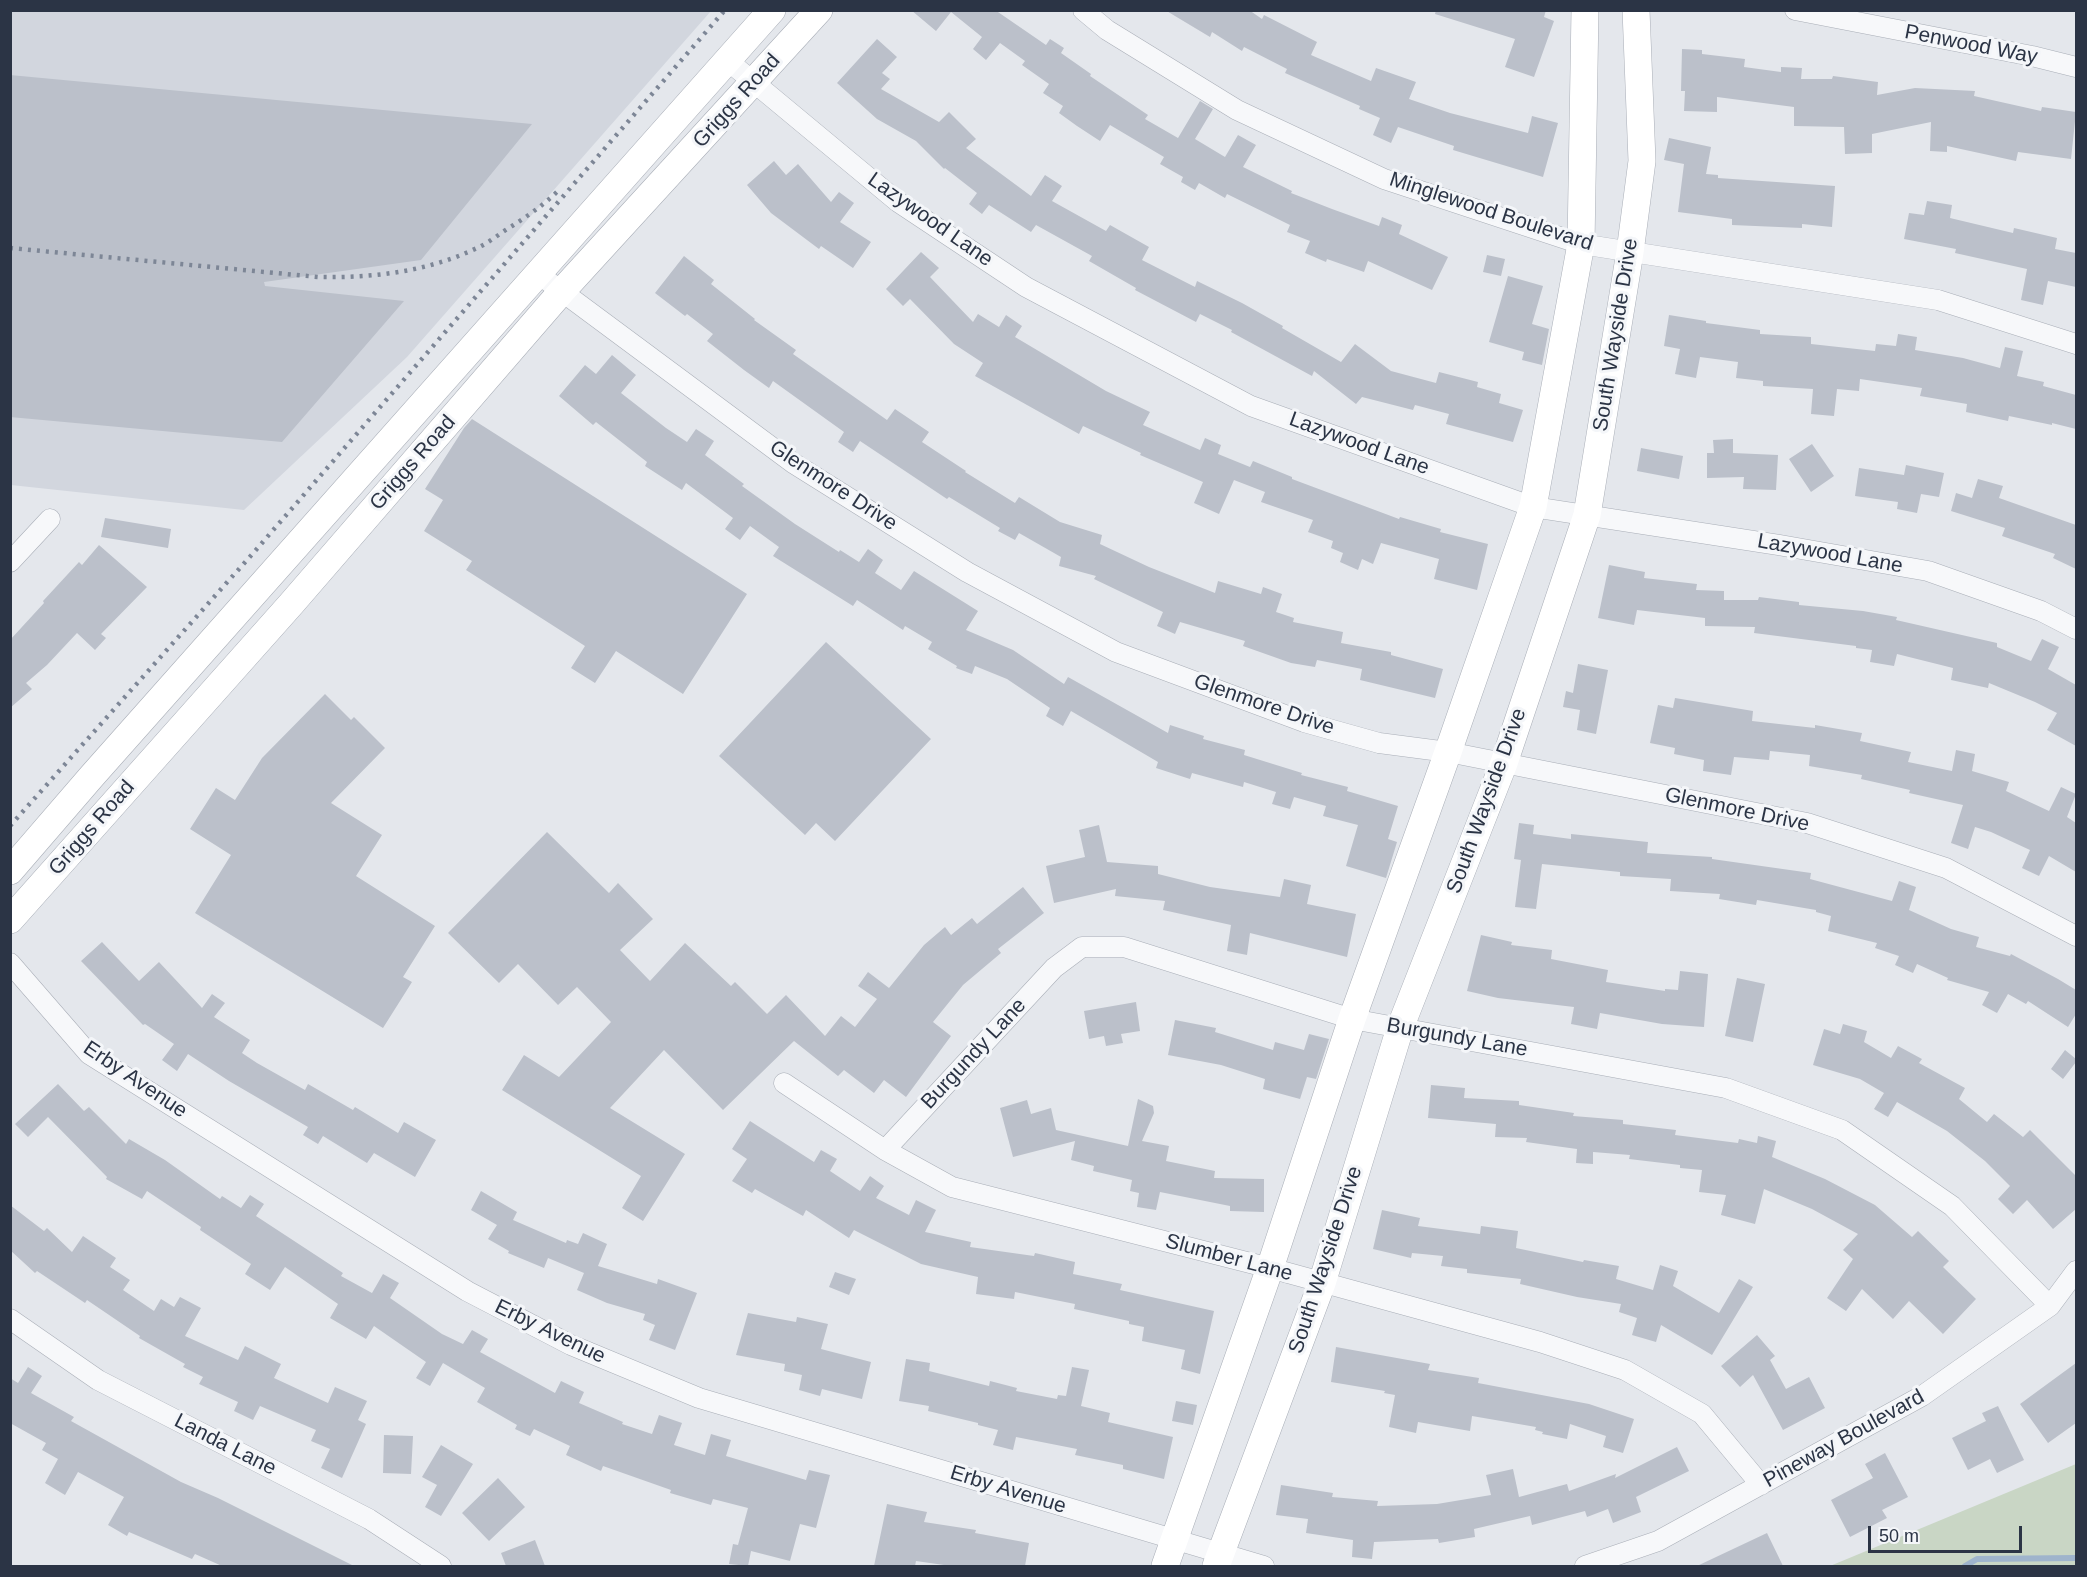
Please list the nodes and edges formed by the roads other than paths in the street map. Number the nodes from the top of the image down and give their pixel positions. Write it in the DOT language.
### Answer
graph roads {
  1 [pos="772,10"];
  2 [pos="819,10"];
  3 [pos="1083,10"];
  4 [pos="1586,10"];
  5 [pos="1636,10"];
  6 [pos="1795,10"];
  7 [pos="727,60"];
  8 [pos="2076,67"];
  9 [pos="754,84"];
  10 [pos="1581,244"];
  11 [pos="1630,252"];
  12 [pos="537,273"];
  13 [pos="562,291"];
  14 [pos="2076,345"];
  15 [pos="1533,507"];
  16 [pos="1587,515"];
  17 [pos="50,519"];
  18 [pos="10,562"];
  19 [pos="2076,629"];
  20 [pos="1448,752"];
  21 [pos="1504,763"];
  22 [pos="10,871"];
  23 [pos="10,920"];
  24 [pos="2076,936"];
  25 [pos="10,963"];
  26 [pos="1352,1019"];
  27 [pos="1400,1028"];
  28 [pos="784,1083"];
  29 [pos="885,1150"];
  30 [pos="1270,1268"];
  31 [pos="2076,1271"];
  32 [pos="1322,1283"];
  33 [pos="2050,1306"];
  34 [pos="10,1319"];
  35 [pos="1761,1485"];
  36 [pos="1174,1541"];
  37 [pos="1218,1560"];
  38 [pos="441,1566"];
  39 [pos="1165,1566"];
  40 [pos="1264,1566"];
  41 [pos="1586,1566"];
  1 -- 7 [label="main road, Griggs Road"];
  2 -- 9 [label="main road, Griggs Road"];
  3 -- 10 [label="street, Minglewood Boulevard"];
  4 -- 10 [label="main road"];
  5 -- 11 [label="main road, South Wayside Drive"];
  6 -- 8 [label="street, Penwood Way"];
  7 -- 9 [label="street, Lazywood Lane"];
  7 -- 12 [label="main road, Griggs Road"];
  9 -- 13 [label="main road, Griggs Road"];
  9 -- 15 [label="street, Lazywood Lane"];
  10 -- 11 [label="street, Minglewood Boulevard"];
  10 -- 15 [label="main road"];
  11 -- 14 [label="street, Minglewood Boulevard"];
  11 -- 16 [label="main road, South Wayside Drive"];
  12 -- 13 [label="street, Glenmore Drive"];
  12 -- 22 [label="main road, Griggs Road"];
  13 -- 20 [label="street, Glenmore Drive"];
  13 -- 23 [label="main road, Griggs Road"];
  15 -- 16 [label="street, Lazywood Lane"];
  15 -- 20 [label="main road"];
  16 -- 19 [label="street, Lazywood Lane"];
  16 -- 21 [label="main road, South Wayside Drive"];
  17 -- 18 [label="street"];
  20 -- 21 [label="street, Glenmore Drive"];
  20 -- 26 [label="main road"];
  21 -- 24 [label="street, Glenmore Drive"];
  21 -- 27 [label="main road, South Wayside Drive"];
  25 -- 36 [label="street, Erby Avenue"];
  26 -- 27 [label="street, Burgundy Lane"];
  26 -- 29 [label="street, Burgundy Lane"];
  26 -- 30 [label="main road"];
  27 -- 32 [label="main road, South Wayside Drive"];
  27 -- 33 [label="street, Burgundy Lane"];
  28 -- 29 [label="street, Slumber Lane"];
  29 -- 30 [label="street, Slumber Lane"];
  30 -- 32 [label="street, Slumber Lane"];
  30 -- 36 [label="main road"];
  31 -- 33 [label="street, Pineway Boulevard"];
  32 -- 35 [label="street, Slumber Lane"];
  32 -- 37 [label="main road, South Wayside Drive"];
  33 -- 35 [label="street, Pineway Boulevard"];
  34 -- 38 [label="street, Landa Lane"];
  35 -- 41 [label="street, Pineway Boulevard"];
  36 -- 37 [label="street"];
  36 -- 39 [label="main road"];
  37 -- 40 [label="street"];
}
